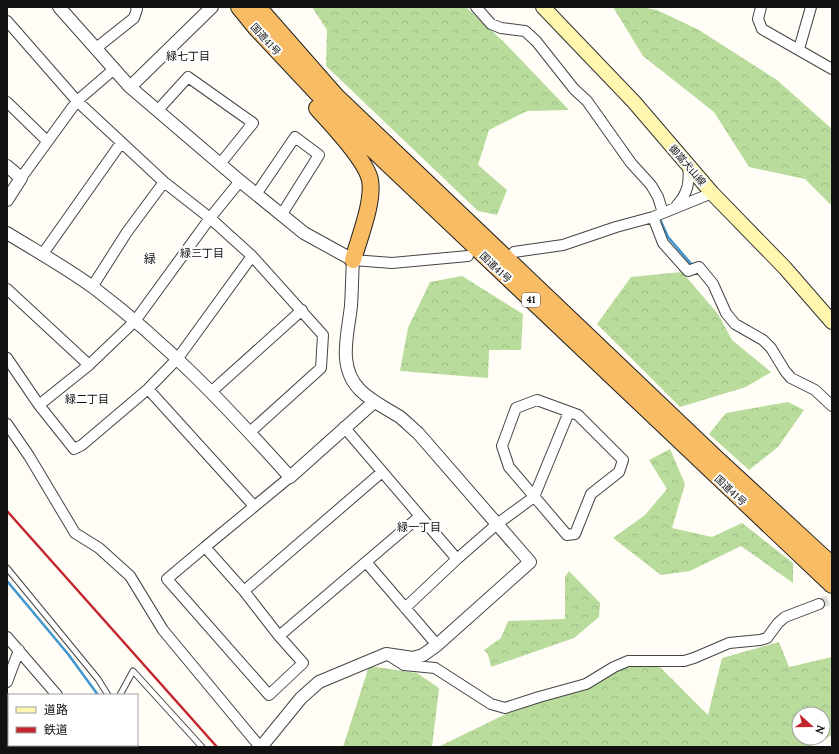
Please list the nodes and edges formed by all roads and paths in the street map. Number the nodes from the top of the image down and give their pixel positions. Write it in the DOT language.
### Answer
graph roads {
  1 [pos="59,7"];
  2 [pos="136,7"];
  3 [pos="212,7"];
  4 [pos="238,7"];
  5 [pos="258,7"];
  6 [pos="476,7"];
  7 [pos="543,7"];
  8 [pos="761,7"];
  9 [pos="811,7"];
  10 [pos="7,22"];
  11 [pos="256,28"];
  12 [pos="95,48"];
  13 [pos="799,49"];
  14 [pos="831,67"];
  15 [pos="113,70"];
  16 [pos="130,87"];
  17 [pos="77,101"];
  18 [pos="7,102"];
  19 [pos="158,110"];
  20 [pos="47,141"];
  21 [pos="121,143"];
  22 [pos="220,164"];
  23 [pos="688,165"];
  24 [pos="7,166"];
  25 [pos="21,178"];
  26 [pos="164,182"];
  27 [pos="240,182"];
  28 [pos="257,193"];
  29 [pos="712,193"];
  30 [pos="7,200"];
  31 [pos="674,208"];
  32 [pos="663,213"];
  33 [pos="282,214"];
  34 [pos="210,218"];
  35 [pos="653,218"];
  36 [pos="7,233"];
  37 [pos="514,252"];
  38 [pos="42,255"];
  39 [pos="252,256"];
  40 [pos="468,256"];
  41 [pos="353,260"];
  42 [pos="92,287"];
  43 [pos="7,289"];
  44 [pos="302,310"];
  45 [pos="135,321"];
  46 [pos="832,322"];
  47 [pos="7,358"];
  48 [pos="178,358"];
  49 [pos="89,365"];
  50 [pos="148,389"];
  51 [pos="212,391"];
  52 [pos="374,402"];
  53 [pos="39,405"];
  54 [pos="832,406"];
  55 [pos="569,412"];
  56 [pos="7,424"];
  57 [pos="344,427"];
  58 [pos="250,432"];
  59 [pos="382,472"];
  60 [pos="290,477"];
  61 [pos="534,497"];
  62 [pos="254,506"];
  63 [pos="420,516"];
  64 [pos="497,524"];
  65 [pos="204,547"];
  66 [pos="796,551"];
  67 [pos="456,559"];
  68 [pos="366,562"];
  69 [pos="832,565"];
  70 [pos="7,568"];
  71 [pos="832,585"];
  72 [pos="832,589"];
  73 [pos="244,591"];
  74 [pos="819,604"];
  75 [pos="405,608"];
  76 [pos="280,636"];
  77 [pos="7,637"];
  78 [pos="437,645"];
  79 [pos="19,650"];
  80 [pos="386,654"];
  81 [pos="7,682"];
  82 [pos="56,694"];
  83 [pos="107,694"];
  84 [pos="121,694"];
  85 [pos="202,747"];
  86 [pos="260,747"];
  1 -- 12 [label="street"];
  2 -- 12 [label="street"];
  3 -- 16 [label="street"];
  4 -- 11 [label="highway, 国道41号 / 41"];
  5 -- 69 [label="highway, 国道41号 / 41"];
  6 -- 32 [label="street"];
  7 -- 23 [label="main road, 御嵩犬山線"];
  8 -- 13 [label="street"];
  9 -- 13 [label="street"];
  10 -- 17 [label="street"];
  11 -- 41 [label="highway"];
  11 -- 66 [label="highway, 国道41号 / 41"];
  12 -- 15 [label="street"];
  13 -- 14 [label="street"];
  15 -- 16 [label="street"];
  15 -- 17 [label="street"];
  16 -- 19 [label="street"];
  17 -- 20 [label="street"];
  17 -- 21 [label="street"];
  18 -- 20 [label="street"];
  19 -- 22 [label="street"];
  19 -- 22 [label="street"];
  20 -- 25 [label="street"];
  21 -- 26 [label="street"];
  21 -- 38 [label="street"];
  22 -- 27 [label="street"];
  23 -- 29 [label="main road, 御嵩犬山線"];
  23 -- 31 [label="street"];
  24 -- 25 [label="street"];
  25 -- 30 [label="street"];
  26 -- 34 [label="street"];
  26 -- 42 [label="street"];
  27 -- 28 [label="street"];
  27 -- 34 [label="street"];
  28 -- 33 [label="street"];
  28 -- 33 [label="street"];
  29 -- 31 [label="street"];
  29 -- 46 [label="main road, 御嵩犬山線"];
  31 -- 32 [label="street"];
  32 -- 35 [label="street"];
  33 -- 41 [label="street"];
  34 -- 39 [label="street"];
  34 -- 45 [label="street"];
  35 -- 37 [label="street"];
  35 -- 54 [label="street"];
  36 -- 38 [label="street"];
  38 -- 42 [label="street"];
  39 -- 44 [label="street"];
  39 -- 48 [label="street"];
  40 -- 41 [label="street"];
  41 -- 52 [label="street"];
  42 -- 45 [label="street"];
  43 -- 49 [label="street"];
  44 -- 51 [label="street"];
  44 -- 58 [label="street"];
  45 -- 48 [label="street"];
  45 -- 49 [label="street"];
  47 -- 53 [label="street"];
  48 -- 50 [label="street"];
  48 -- 51 [label="street"];
  49 -- 53 [label="street"];
  50 -- 53 [label="street"];
  50 -- 62 [label="street"];
  51 -- 58 [label="street"];
  52 -- 57 [label="street"];
  52 -- 64 [label="street"];
  55 -- 61 [label="street"];
  55 -- 61 [label="street"];
  55 -- 61 [label="street"];
  56 -- 86 [label="street"];
  57 -- 59 [label="street"];
  57 -- 60 [label="street"];
  58 -- 60 [label="street"];
  59 -- 63 [label="street"];
  59 -- 73 [label="street"];
  60 -- 62 [label="street"];
  61 -- 64 [label="street"];
  62 -- 65 [label="street"];
  63 -- 67 [label="street"];
  63 -- 68 [label="street"];
  64 -- 67 [label="street"];
  64 -- 78 [label="street"];
  65 -- 73 [label="street"];
  65 -- 76 [label="street"];
  66 -- 71 [label="highway, 国道41号 / 41"];
  66 -- 72 [label="highway"];
  67 -- 75 [label="street"];
  68 -- 75 [label="street"];
  68 -- 76 [label="street"];
  70 -- 83 [label="lane"];
  73 -- 76 [label="street"];
  74 -- 80 [label="street"];
  75 -- 78 [label="street"];
  77 -- 79 [label="street"];
  78 -- 80 [label="street"];
  79 -- 81 [label="street"];
  79 -- 82 [label="street"];
  80 -- 86 [label="street"];
  84 -- 85 [label="lane"];
}
